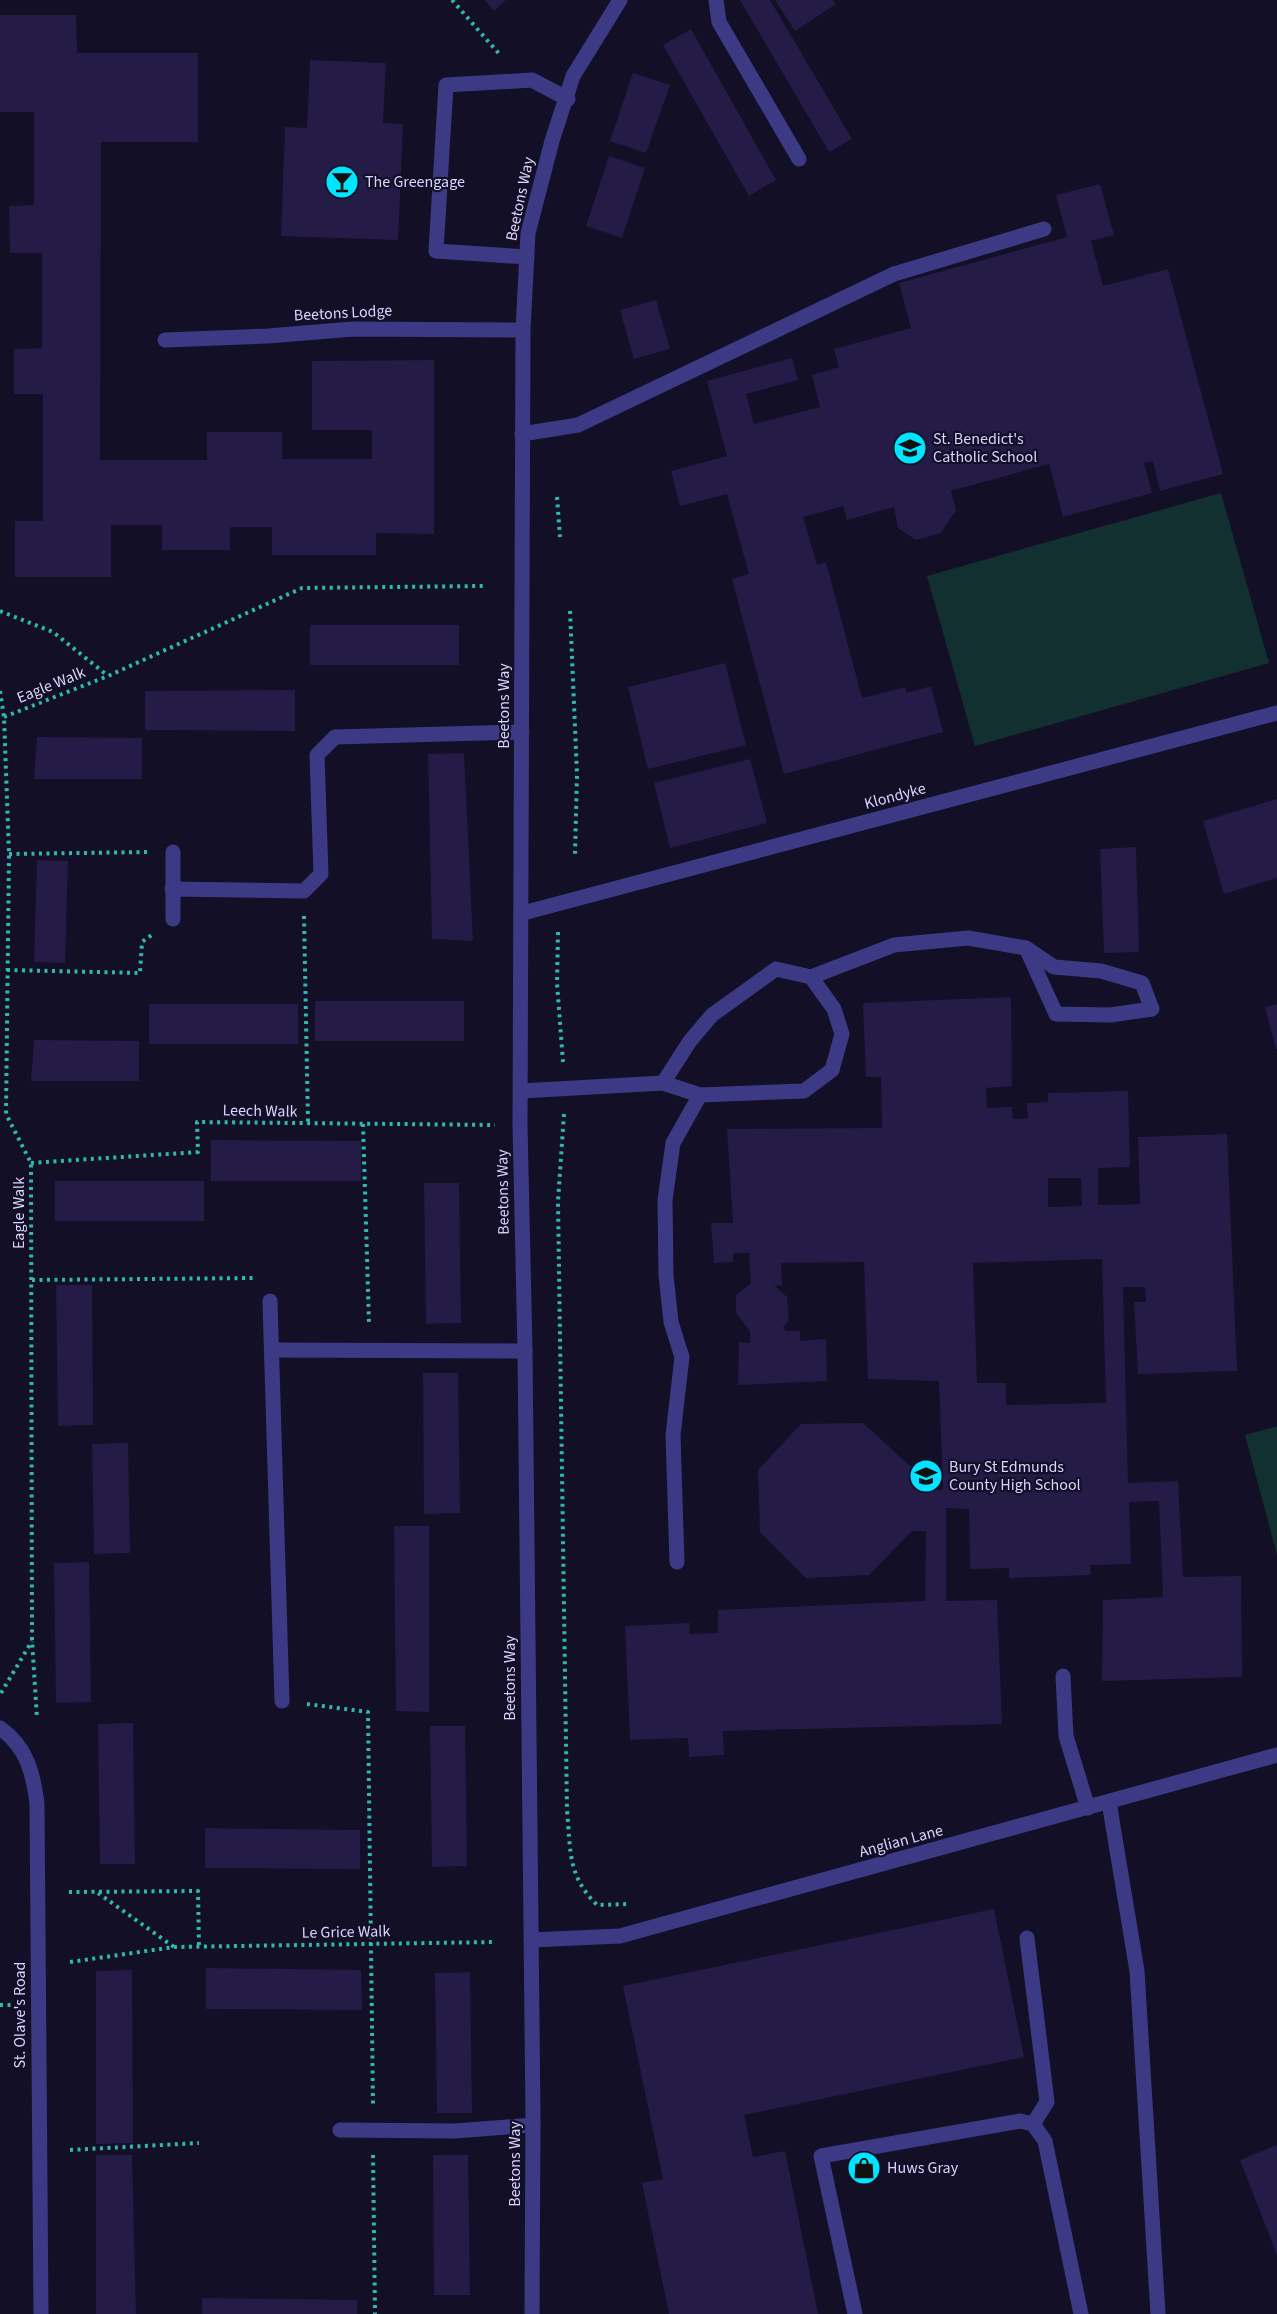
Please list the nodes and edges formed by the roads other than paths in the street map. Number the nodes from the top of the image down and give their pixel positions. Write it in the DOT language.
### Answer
graph roads {
  1 [pos="620,0"];
  2 [pos="716,0"];
  3 [pos="568,99"];
  4 [pos="799,159"];
  5 [pos="1044,229"];
  6 [pos="527,257"];
  7 [pos="523,330"];
  8 [pos="165,340"];
  9 [pos="522,434"];
  10 [pos="1277,713"];
  11 [pos="522,732"];
  12 [pos="173,852"];
  13 [pos="172,889"];
  14 [pos="523,913"];
  15 [pos="173,919"];
  16 [pos="1026,948"];
  17 [pos="811,977"];
  18 [pos="663,1083"];
  19 [pos="521,1091"];
  20 [pos="700,1095"];
  21 [pos="270,1301"];
  22 [pos="272,1350"];
  23 [pos="525,1351"];
  24 [pos="677,1562"];
  25 [pos="1063,1676"];
  26 [pos="282,1701"];
  27 [pos="0,1728"];
  28 [pos="1277,1755"];
  29 [pos="1109,1802"];
  30 [pos="1088,1808"];
  31 [pos="1028,1938"];
  32 [pos="531,1940"];
  33 [pos="1033,2124"];
  34 [pos="533,2125"];
  35 [pos="340,2130"];
  36 [pos="41,2314"];
  37 [pos="532,2314"];
  38 [pos="855,2314"];
  39 [pos="1081,2314"];
  40 [pos="1158,2314"];
  1 -- 3 [label="street, Beetons Way"];
  2 -- 4 [label="street"];
  3 -- 6 [label="street, Beetons Way"];
  3 -- 6 [label="street"];
  5 -- 9 [label="street"];
  6 -- 7 [label="street, Beetons Way"];
  7 -- 8 [label="street, Beetons Lodge"];
  7 -- 9 [label="street, Beetons Way"];
  9 -- 11 [label="street, Beetons Way"];
  10 -- 14 [label="street, Klondyke"];
  11 -- 13 [label="street"];
  11 -- 14 [label="street, Beetons Way"];
  12 -- 13 [label="street"];
  13 -- 15 [label="street"];
  14 -- 19 [label="street, Beetons Way"];
  16 -- 16 [label="street"];
  16 -- 17 [label="street"];
  17 -- 18 [label="street"];
  17 -- 20 [label="street"];
  18 -- 19 [label="street"];
  18 -- 20 [label="street"];
  19 -- 23 [label="street, Beetons Way"];
  20 -- 24 [label="street"];
  21 -- 22 [label="street"];
  22 -- 23 [label="street"];
  22 -- 26 [label="street"];
  23 -- 32 [label="street, Beetons Way"];
  25 -- 30 [label="street"];
  27 -- 36 [label="street, St. Olave's Road"];
  28 -- 29 [label="street, Anglian Lane"];
  29 -- 30 [label="street, Anglian Lane"];
  29 -- 40 [label="street"];
  30 -- 32 [label="street, Anglian Lane"];
  31 -- 33 [label="street"];
  32 -- 34 [label="street, Beetons Way"];
  33 -- 38 [label="street"];
  33 -- 39 [label="street"];
  34 -- 35 [label="street"];
  34 -- 37 [label="street, Beetons Way"];
}
